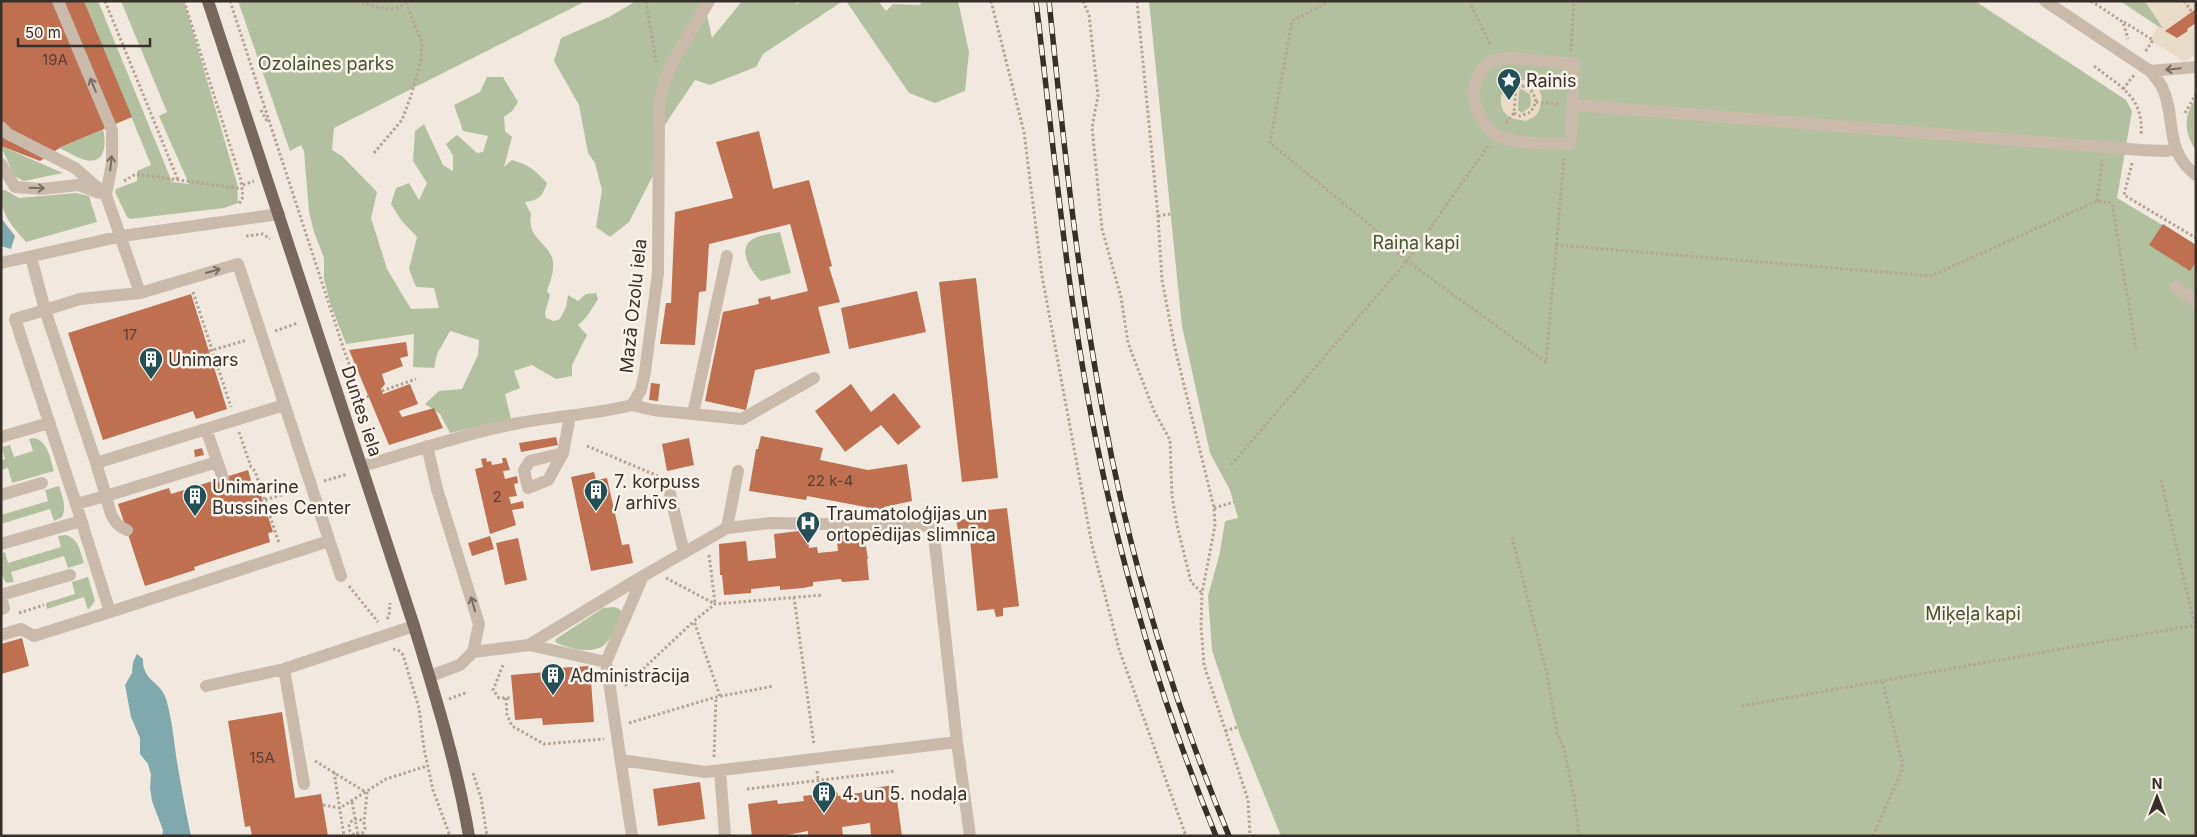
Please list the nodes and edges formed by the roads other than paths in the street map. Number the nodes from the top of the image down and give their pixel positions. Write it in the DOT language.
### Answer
graph roads {
  1 [pos="58,1"];
  2 [pos="208,1"];
  3 [pos="2045,1"];
  4 [pos="709,2"];
  5 [pos="2196,67"];
  6 [pos="2150,71"];
  7 [pos="1574,105"];
  8 [pos="1,127"];
  9 [pos="2176,149"];
  10 [pos="1,164"];
  11 [pos="2196,175"];
  12 [pos="106,195"];
  13 [pos="279,214"];
  14 [pos="122,236"];
  15 [pos="727,256"];
  16 [pos="30,257"];
  17 [pos="1,263"];
  18 [pos="2176,288"];
  19 [pos="140,293"];
  20 [pos="2196,301"];
  21 [pos="45,310"];
  22 [pos="814,378"];
  23 [pos="284,405"];
  24 [pos="632,405"];
  25 [pos="693,414"];
  26 [pos="570,416"];
  27 [pos="49,423"];
  28 [pos="206,429"];
  29 [pos="1,437"];
  30 [pos="426,446"];
  31 [pos="563,453"];
  32 [pos="217,462"];
  33 [pos="96,463"];
  34 [pos="362,466"];
  35 [pos="738,471"];
  36 [pos="223,478"];
  37 [pos="42,483"];
  38 [pos="668,485"];
  39 [pos="1,495"];
  40 [pos="106,496"];
  41 [pos="76,504"];
  42 [pos="81,521"];
  43 [pos="728,528"];
  44 [pos="127,530"];
  45 [pos="329,541"];
  46 [pos="1,544"];
  47 [pos="684,553"];
  48 [pos="648,573"];
  49 [pos="70,575"];
  50 [pos="341,576"];
  51 [pos="1,596"];
  52 [pos="1,609"];
  53 [pos="110,612"];
  54 [pos="414,626"];
  55 [pos="1,635"];
  56 [pos="529,644"];
  57 [pos="473,652"];
  58 [pos="606,662"];
  59 [pos="284,669"];
  60 [pos="430,676"];
  61 [pos="206,686"];
  62 [pos="957,742"];
  63 [pos="620,760"];
  64 [pos="720,771"];
  65 [pos="304,784"];
  66 [pos="469,836"];
  67 [pos="632,836"];
  68 [pos="725,836"];
  69 [pos="970,836"];
  12 -- 1 [label="street, one-way"];
  2 -- 13 [label="main road, Duntes iela"];
  3 -- 6 [label="street"];
  4 -- 24 [label="street, Mazā Ozolu iela"];
  5 -- 6 [label="street, one-way"];
  6 -- 9 [label="street"];
  7 -- 7 [label="street"];
  7 -- 9 [label="street"];
  8 -- 12 [label="street"];
  9 -- 11 [label="street"];
  10 -- 12 [label="street, one-way"];
  12 -- 14 [label="street"];
  13 -- 14 [label="street"];
  13 -- 34 [label="main road, Duntes iela"];
  14 -- 16 [label="street"];
  14 -- 19 [label="street"];
  15 -- 25 [label="street"];
  16 -- 17 [label="street"];
  16 -- 21 [label="street"];
  18 -- 20 [label="street"];
  19 -- 21 [label="street"];
  19 -- 23 [label="street, one-way"];
  21 -- 27 [label="street"];
  21 -- 33 [label="street"];
  22 -- 25 [label="street"];
  23 -- 28 [label="street"];
  23 -- 45 [label="street"];
  24 -- 25 [label="street"];
  24 -- 26 [label="street"];
  26 -- 30 [label="street"];
  26 -- 31 [label="street"];
  27 -- 29 [label="street"];
  27 -- 41 [label="street"];
  28 -- 32 [label="street"];
  28 -- 33 [label="street"];
  30 -- 34 [label="street"];
  57 -- 30 [label="street, one-way"];
  32 -- 36 [label="street"];
  32 -- 40 [label="street"];
  33 -- 40 [label="street"];
  34 -- 54 [label="main road, Duntes iela"];
  35 -- 43 [label="street"];
  37 -- 39 [label="street"];
  38 -- 47 [label="street"];
  40 -- 41 [label="street"];
  40 -- 44 [label="street"];
  41 -- 42 [label="street"];
  42 -- 46 [label="street"];
  42 -- 53 [label="street"];
  43 -- 47 [label="street"];
  43 -- 62 [label="street"];
  45 -- 50 [label="street"];
  45 -- 53 [label="street"];
  47 -- 48 [label="street"];
  48 -- 56 [label="street"];
  48 -- 58 [label="street"];
  49 -- 51 [label="street"];
  51 -- 52 [label="street"];
  53 -- 55 [label="street"];
  54 -- 59 [label="street"];
  54 -- 60 [label="main road, Duntes iela"];
  56 -- 57 [label="street"];
  56 -- 58 [label="street"];
  57 -- 60 [label="street"];
  58 -- 63 [label="street"];
  59 -- 61 [label="street"];
  59 -- 65 [label="street"];
  60 -- 66 [label="main road, Duntes iela"];
  62 -- 64 [label="street"];
  62 -- 69 [label="street"];
  63 -- 64 [label="street"];
  63 -- 67 [label="street"];
  64 -- 68 [label="street"];
}
